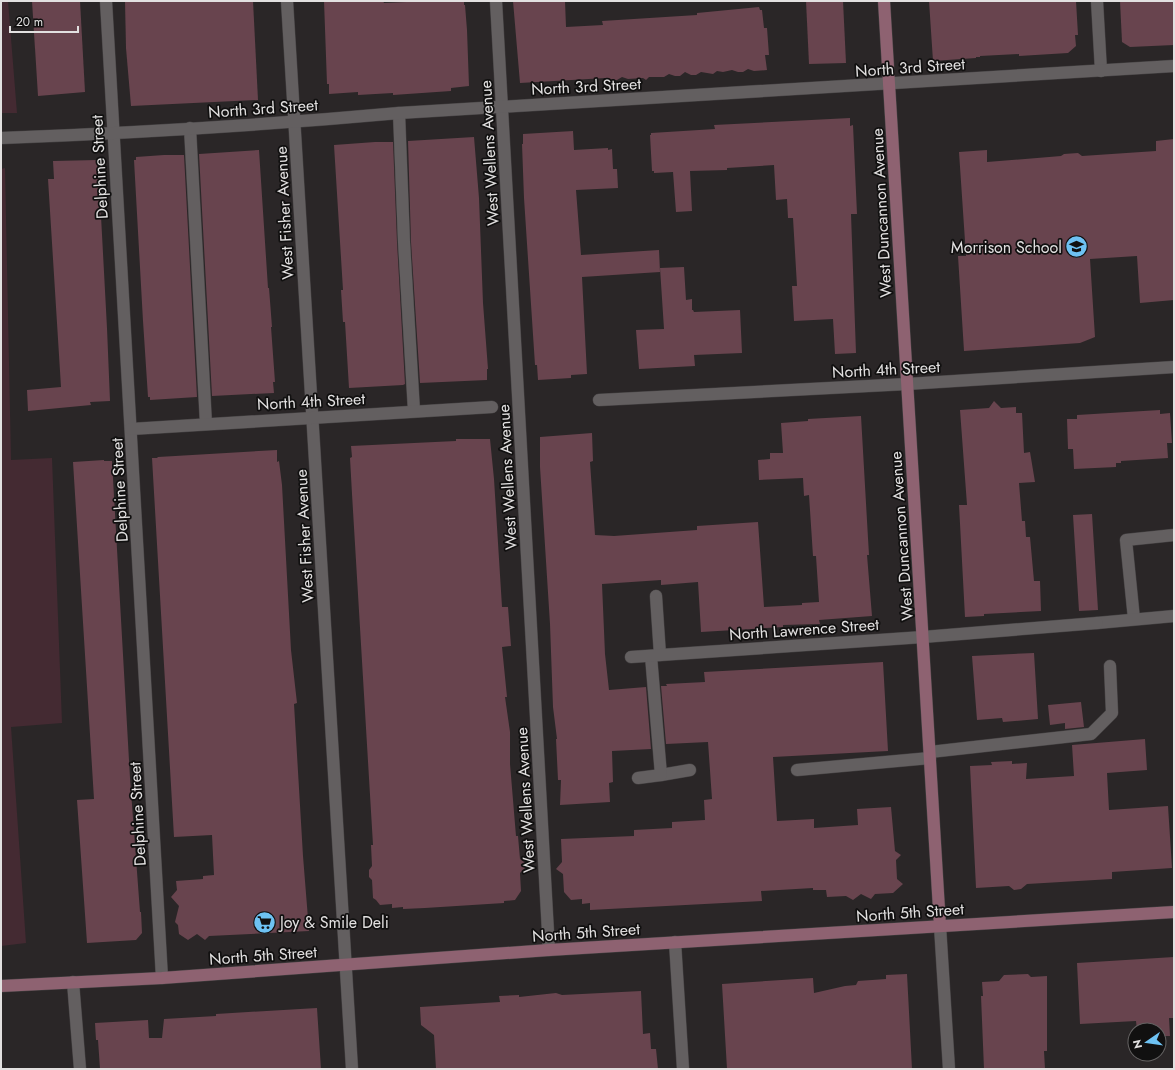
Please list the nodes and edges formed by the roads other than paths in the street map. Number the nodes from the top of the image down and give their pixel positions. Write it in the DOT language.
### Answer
graph roads {
  1 [pos="106,1"];
  2 [pos="287,1"];
  3 [pos="496,1"];
  4 [pos="884,1"];
  5 [pos="1097,1"];
  6 [pos="1174,66"];
  7 [pos="1101,71"];
  8 [pos="889,84"];
  9 [pos="502,107"];
  10 [pos="399,113"];
  11 [pos="295,123"];
  12 [pos="190,128"];
  13 [pos="113,134"];
  14 [pos="1,138"];
  15 [pos="1174,367"];
  16 [pos="907,384"];
  17 [pos="599,400"];
  18 [pos="492,407"];
  19 [pos="414,411"];
  20 [pos="312,417"];
  21 [pos="206,424"];
  22 [pos="131,429"];
  23 [pos="1174,535"];
  24 [pos="656,596"];
  25 [pos="1174,616"];
  26 [pos="1134,619"];
  27 [pos="923,637"];
  28 [pos="656,655"];
  29 [pos="631,657"];
  30 [pos="1110,666"];
  31 [pos="930,755"];
  32 [pos="690,770"];
  33 [pos="797,770"];
  34 [pos="661,775"];
  35 [pos="638,778"];
  36 [pos="1174,912"];
  37 [pos="940,926"];
  38 [pos="675,942"];
  39 [pos="549,950"];
  40 [pos="346,966"];
  41 [pos="162,978"];
  42 [pos="73,982"];
  43 [pos="1,986"];
  44 [pos="80,1069"];
  45 [pos="352,1069"];
  46 [pos="683,1069"];
  47 [pos="949,1069"];
  1 -- 13 [label="street, Delphine Street"];
  2 -- 11 [label="street, West Fisher Avenue"];
  3 -- 9 [label="street, West Wellens Avenue"];
  4 -- 8 [label="street, West Duncannon Avenue"];
  5 -- 7 [label="street"];
  6 -- 7 [label="street, North 3rd Street"];
  7 -- 8 [label="street, North 3rd Street"];
  8 -- 9 [label="street, North 3rd Street"];
  8 -- 16 [label="street, West Duncannon Avenue"];
  9 -- 10 [label="street, North 3rd Street"];
  9 -- 39 [label="street, West Wellens Avenue"];
  10 -- 11 [label="street, North 3rd Street"];
  10 -- 19 [label="street"];
  11 -- 12 [label="street, North 3rd Street"];
  11 -- 20 [label="street, West Fisher Avenue"];
  12 -- 13 [label="street, North 3rd Street"];
  12 -- 21 [label="street"];
  13 -- 14 [label="street, North 3rd Street"];
  13 -- 22 [label="street, Delphine Street"];
  15 -- 16 [label="street, North 4th Street"];
  16 -- 17 [label="street, North 4th Street"];
  16 -- 27 [label="street, West Duncannon Avenue"];
  18 -- 19 [label="street, North 4th Street"];
  19 -- 20 [label="street, North 4th Street"];
  20 -- 21 [label="street, North 4th Street"];
  20 -- 40 [label="street, West Fisher Avenue"];
  21 -- 22 [label="street, North 4th Street"];
  22 -- 41 [label="street, Delphine Street"];
  23 -- 26 [label="street"];
  24 -- 28 [label="street"];
  25 -- 26 [label="street, North Lawrence Street"];
  26 -- 27 [label="street, North Lawrence Street"];
  27 -- 28 [label="street, North Lawrence Street"];
  27 -- 31 [label="street, West Duncannon Avenue"];
  28 -- 29 [label="street, North Lawrence Street"];
  28 -- 34 [label="street"];
  30 -- 31 [label="street"];
  31 -- 33 [label="street"];
  31 -- 37 [label="street, West Duncannon Avenue"];
  32 -- 34 [label="street"];
  34 -- 35 [label="street"];
  36 -- 37 [label="street, North 5th Street"];
  37 -- 38 [label="street, North 5th Street"];
  37 -- 47 [label="street, West Duncannon Avenue"];
  38 -- 39 [label="street, North 5th Street"];
  38 -- 46 [label="street"];
  39 -- 40 [label="street, North 5th Street"];
  40 -- 41 [label="street, North 5th Street"];
  40 -- 45 [label="street, West Fisher Avenue"];
  41 -- 42 [label="street, North 5th Street"];
  42 -- 43 [label="street, North 5th Street"];
  42 -- 44 [label="street"];
}
